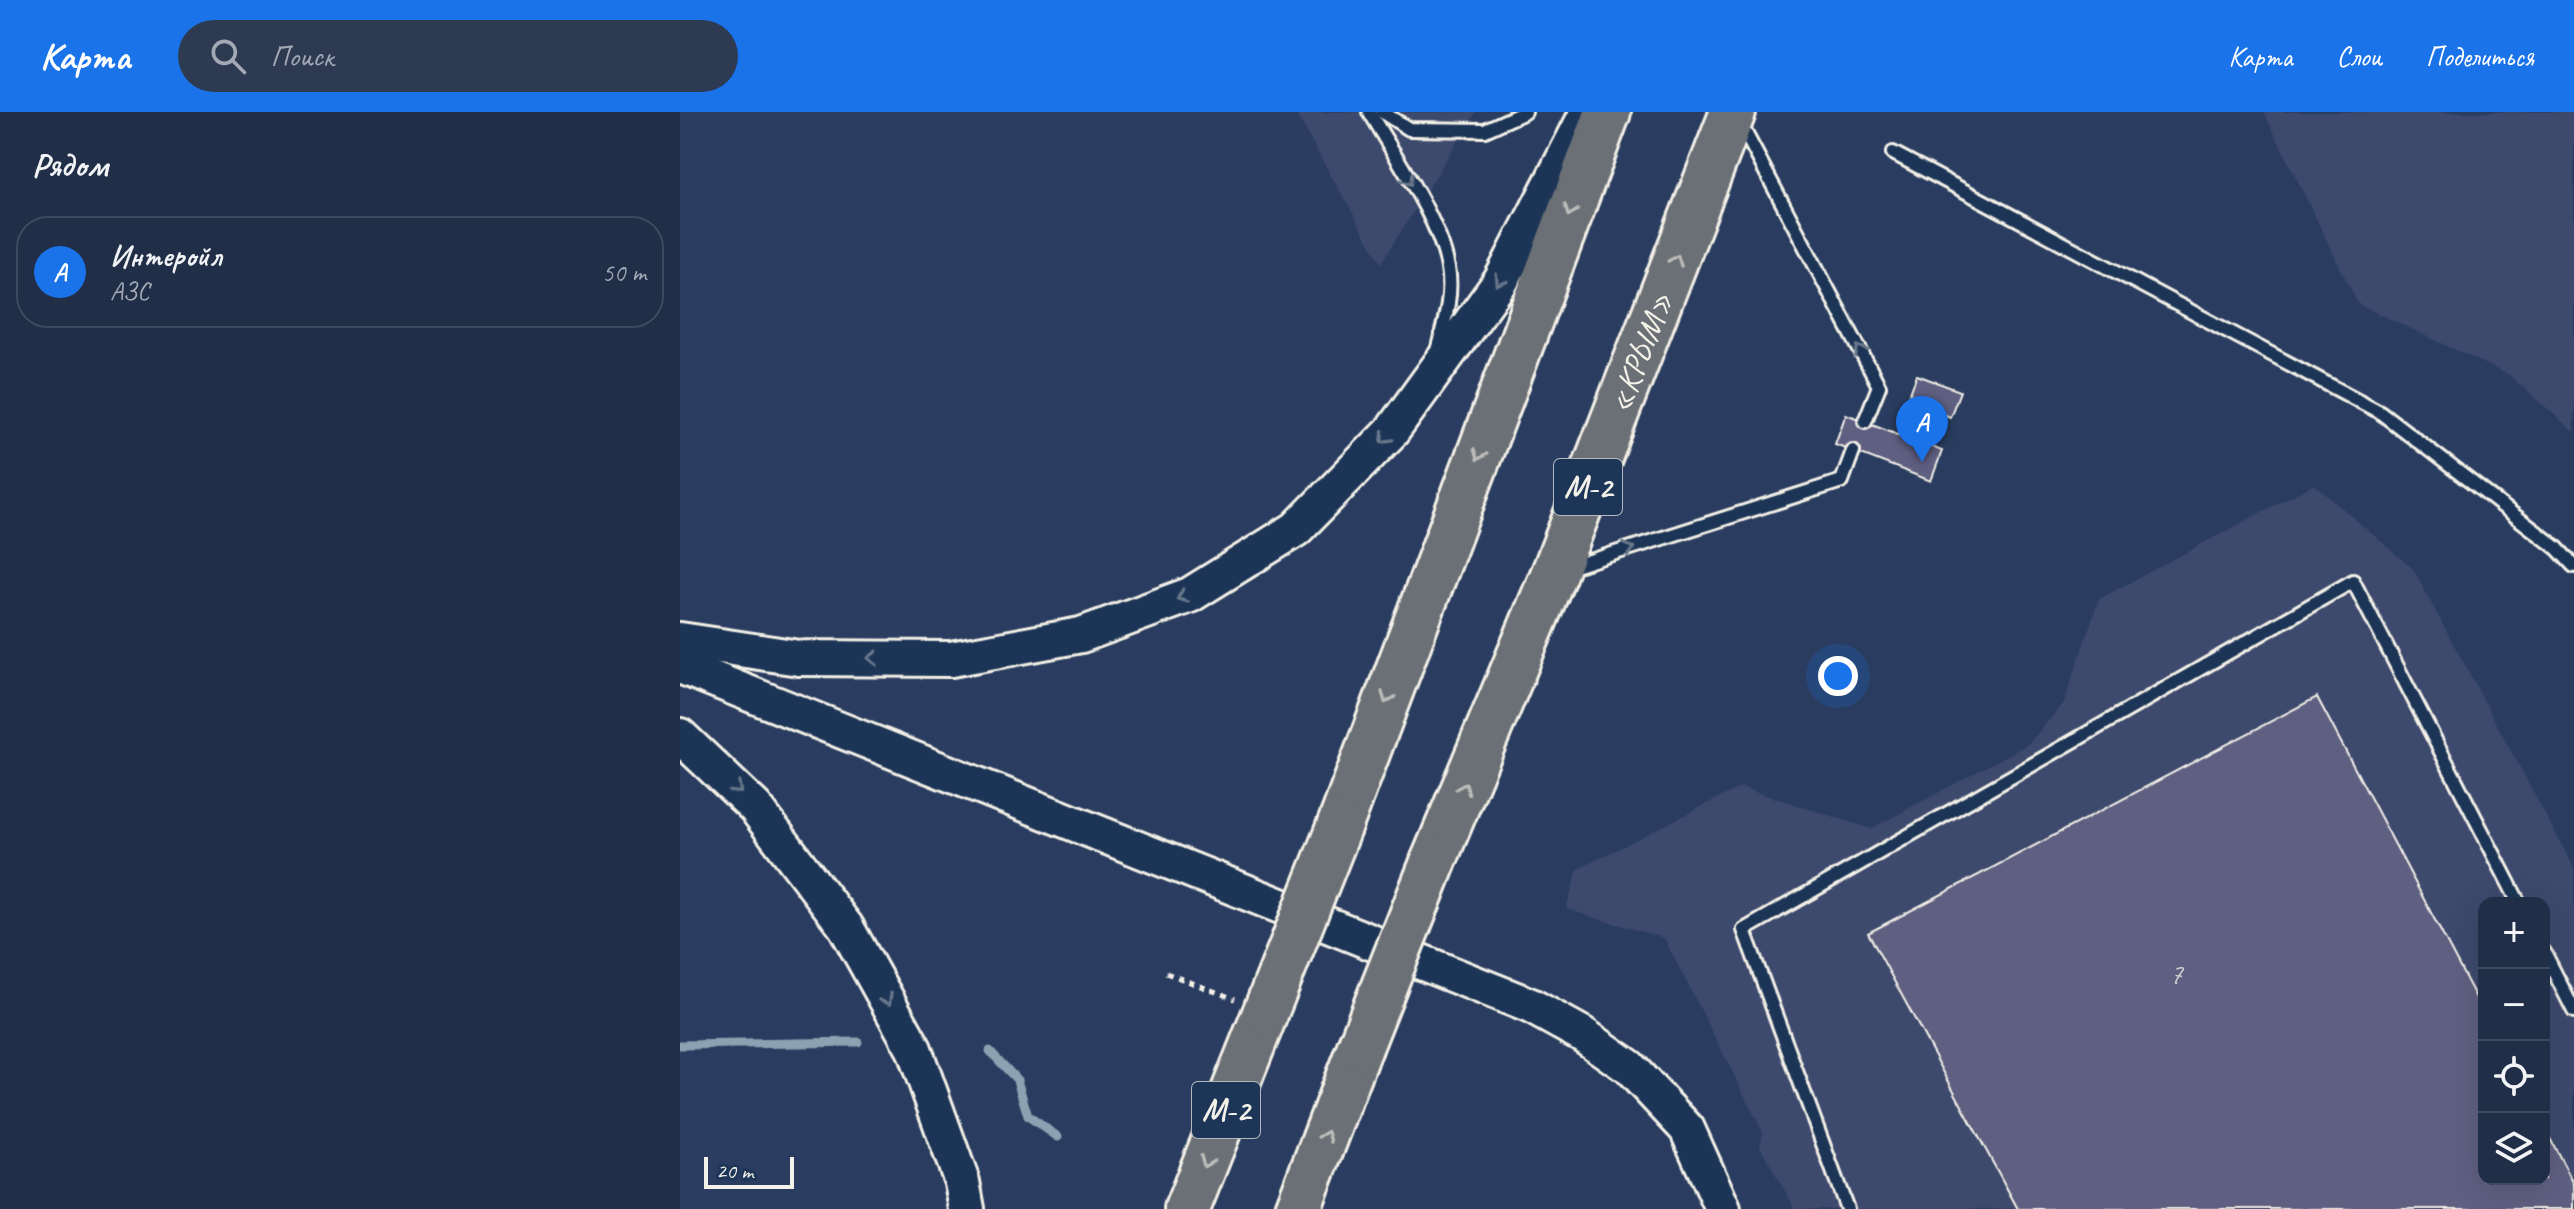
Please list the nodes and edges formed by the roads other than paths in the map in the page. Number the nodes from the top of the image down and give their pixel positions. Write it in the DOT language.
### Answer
graph roads {
  1 [pos="1369,112"];
  2 [pos="1382,112"];
  3 [pos="1525,112"];
  4 [pos="1588,112"];
  5 [pos="1608,112"];
  6 [pos="1734,112"];
  7 [pos="1893,153"];
  8 [pos="1432,375"];
  9 [pos="1865,421"];
  10 [pos="1853,451"];
  11 [pos="2574,566"];
  12 [pos="1554,573"];
  13 [pos="680,640"];
  14 [pos="680,666"];
  15 [pos="680,736"];
  16 [pos="2516,897"];
  17 [pos="2550,964"];
  18 [pos="2574,1011"];
  19 [pos="967,1209"];
  20 [pos="1187,1209"];
  21 [pos="1298,1209"];
  22 [pos="1723,1209"];
  23 [pos="1847,1209"];
  1 -- 8 [label="lane, one-way"];
  2 -- 3 [label="lane"];
  4 -- 8 [label="main road, one-way"];
  5 -- 20 [label="highway, М-2, one-way, bridge"];
  9 -- 6 [label="lane, one-way"];
  12 -- 6 [label="highway, «КРЫМ» / М-2, one-way"];
  7 -- 11 [label="lane"];
  8 -- 13 [label="main road, one-way"];
  12 -- 10 [label="lane, one-way"];
  21 -- 12 [label="highway, «КРЫМ» / М-2, one-way, bridge"];
  14 -- 22 [label="main road"];
  15 -- 19 [label="main road, one-way"];
  16 -- 23 [label="lane"];
  17 -- 18 [label="lane"];
}
